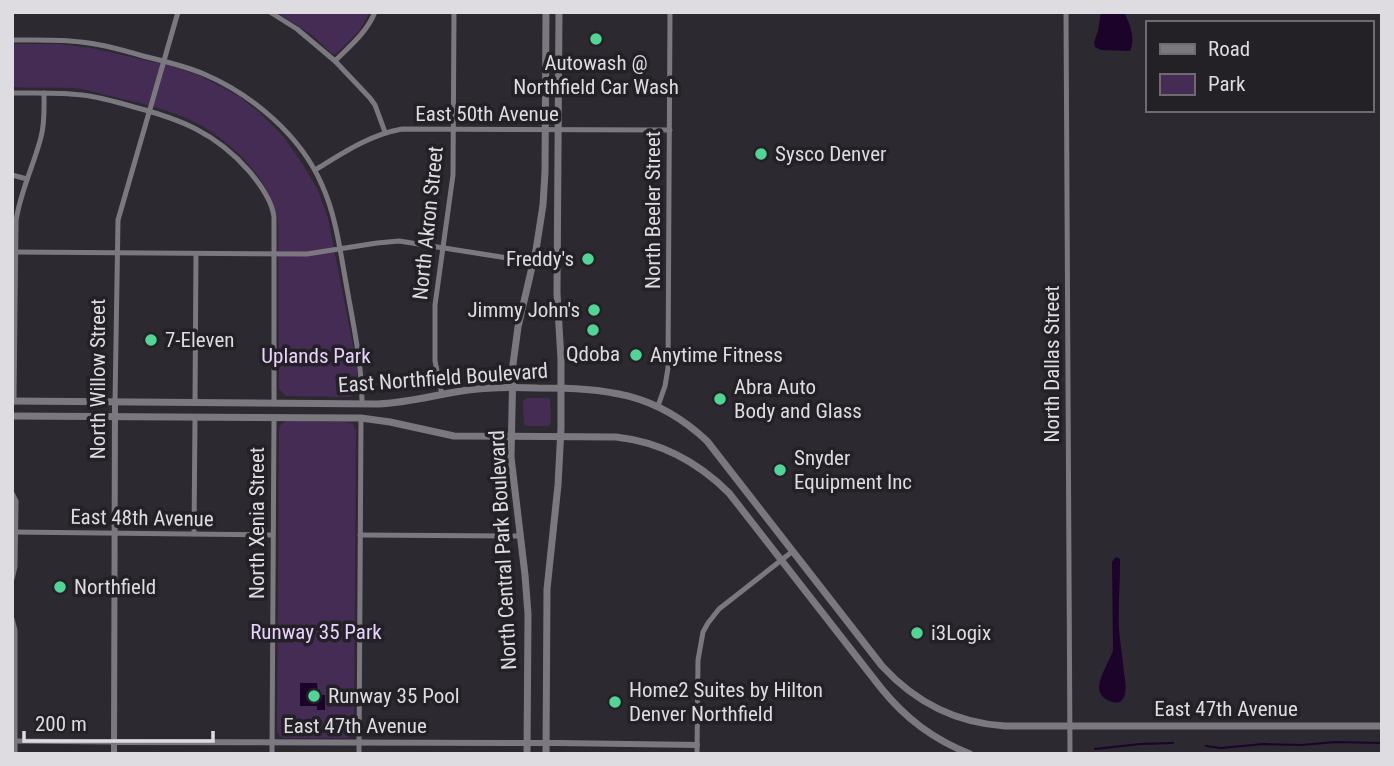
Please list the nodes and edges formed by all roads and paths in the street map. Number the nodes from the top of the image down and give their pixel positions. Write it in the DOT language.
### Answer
graph roads {
  1 [pos="178,12"];
  2 [pos="375,12"];
  3 [pos="454,12"];
  4 [pos="547,12"];
  5 [pos="559,12"];
  6 [pos="670,12"];
  7 [pos="1066,12"];
  8 [pos="271,13"];
  9 [pos="12,40"];
  10 [pos="164,61"];
  11 [pos="335,61"];
  12 [pos="12,93"];
  13 [pos="44,93"];
  14 [pos="149,111"];
  15 [pos="453,129"];
  16 [pos="546,129"];
  17 [pos="558,129"];
  18 [pos="670,130"];
  19 [pos="385,132"];
  20 [pos="314,170"];
  21 [pos="12,175"];
  22 [pos="27,180"];
  23 [pos="443,248"];
  24 [pos="340,249"];
  25 [pos="14,252"];
  26 [pos="117,253"];
  27 [pos="196,254"];
  28 [pos="275,254"];
  29 [pos="533,262"];
  30 [pos="513,387"];
  31 [pos="561,388"];
  32 [pos="442,395"];
  33 [pos="13,401"];
  34 [pos="115,402"];
  35 [pos="195,402"];
  36 [pos="274,403"];
  37 [pos="362,404"];
  38 [pos="658,406"];
  39 [pos="12,416"];
  40 [pos="115,417"];
  41 [pos="195,418"];
  42 [pos="274,418"];
  43 [pos="361,418"];
  44 [pos="512,436"];
  45 [pos="560,436"];
  46 [pos="12,493"];
  47 [pos="14,533"];
  48 [pos="115,533"];
  49 [pos="194,534"];
  50 [pos="272,535"];
  51 [pos="360,535"];
  52 [pos="520,536"];
  53 [pos="793,551"];
  54 [pos="781,560"];
  55 [pos="12,579"];
  56 [pos="12,619"];
  57 [pos="1382,726"];
  58 [pos="1069,727"];
  59 [pos="13,741"];
  60 [pos="114,742"];
  61 [pos="272,743"];
  62 [pos="359,743"];
  63 [pos="527,743"];
  64 [pos="546,743"];
  65 [pos="697,746"];
  66 [pos="15,754"];
  67 [pos="114,754"];
  68 [pos="272,754"];
  69 [pos="359,754"];
  70 [pos="527,754"];
  71 [pos="546,754"];
  72 [pos="697,754"];
  73 [pos="970,754"];
  74 [pos="1070,754"];
  1 -- 10 [label="street, North Willow Street"];
  2 -- 11 [label="street"];
  3 -- 15 [label="street, North Akron Street"];
  4 -- 16 [label="main road, North Central Park Boulevard"];
  5 -- 17 [label="main road, North Central Park Boulevard"];
  6 -- 18 [label="street, North Beeler Street"];
  7 -- 58 [label="street, North Dallas Street"];
  8 -- 11 [label="street"];
  9 -- 10 [label="street"];
  10 -- 14 [label="street, North Willow Street"];
  10 -- 20 [label="street"];
  11 -- 19 [label="street"];
  12 -- 13 [label="street"];
  13 -- 14 [label="street"];
  13 -- 22 [label="street"];
  14 -- 26 [label="street, North Willow Street"];
  14 -- 28 [label="street"];
  15 -- 16 [label="street, East 50th Avenue"];
  15 -- 19 [label="street, East 50th Avenue"];
  15 -- 23 [label="street, North Akron Street"];
  16 -- 17 [label="street, East 50th Avenue"];
  16 -- 29 [label="main road, North Central Park Boulevard"];
  17 -- 18 [label="street, East 50th Avenue"];
  17 -- 31 [label="main road, North Central Park Boulevard"];
  18 -- 38 [label="street, North Beeler Street"];
  19 -- 20 [label="street, East 50th Avenue"];
  20 -- 24 [label="street"];
  21 -- 22 [label="street"];
  22 -- 25 [label="street"];
  23 -- 24 [label="street"];
  23 -- 29 [label="street"];
  23 -- 32 [label="street, North Akron Street"];
  24 -- 28 [label="street"];
  24 -- 37 [label="street"];
  25 -- 26 [label="street"];
  25 -- 33 [label="street"];
  26 -- 27 [label="street"];
  26 -- 34 [label="street, North Willow Street"];
  27 -- 28 [label="street"];
  27 -- 35 [label="street"];
  28 -- 36 [label="street"];
  29 -- 30 [label="main road, North Central Park Boulevard"];
  30 -- 31 [label="main road, East Northfield Boulevard"];
  30 -- 32 [label="main road, East Northfield Boulevard"];
  30 -- 44 [label="main road, North Central Park Boulevard"];
  31 -- 38 [label="main road, East Northfield Boulevard"];
  31 -- 45 [label="main road, North Central Park Boulevard"];
  32 -- 37 [label="main road, East Northfield Boulevard"];
  33 -- 34 [label="main road, East Northfield Boulevard"];
  34 -- 35 [label="main road, East Northfield Boulevard"];
  34 -- 40 [label="street, North Willow Street"];
  35 -- 36 [label="main road, East Northfield Boulevard"];
  36 -- 37 [label="main road, East Northfield Boulevard"];
  38 -- 53 [label="main road, East Northfield Boulevard"];
  39 -- 40 [label="main road, East Northfield Boulevard"];
  40 -- 41 [label="main road, East Northfield Boulevard"];
  40 -- 48 [label="street, North Willow Street"];
  41 -- 42 [label="main road, East Northfield Boulevard"];
  41 -- 49 [label="street"];
  42 -- 43 [label="main road, East Northfield Boulevard"];
  42 -- 50 [label="street, North Xenia Street"];
  43 -- 44 [label="main road, East Northfield Boulevard"];
  43 -- 51 [label="street"];
  44 -- 45 [label="main road, East Northfield Boulevard"];
  44 -- 52 [label="main road, North Central Park Boulevard"];
  45 -- 54 [label="main road, East Northfield Boulevard"];
  45 -- 64 [label="main road, North Central Park Boulevard"];
  46 -- 47 [label="street"];
  47 -- 48 [label="street, East 48th Avenue"];
  47 -- 55 [label="street"];
  48 -- 49 [label="street, East 48th Avenue"];
  48 -- 60 [label="street, North Willow Street"];
  49 -- 50 [label="street, East 48th Avenue"];
  50 -- 61 [label="street, North Xenia Street"];
  51 -- 52 [label="street"];
  51 -- 62 [label="street"];
  52 -- 63 [label="main road, North Central Park Boulevard"];
  53 -- 54 [label="street"];
  53 -- 58 [label="main road, East Northfield Boulevard"];
  54 -- 65 [label="street"];
  54 -- 73 [label="main road, East Northfield Boulevard"];
  56 -- 59 [label="street"];
  57 -- 58 [label="main road, East 47th Avenue"];
  58 -- 74 [label="street"];
  59 -- 60 [label="street, East 47th Avenue"];
  59 -- 66 [label="street"];
  60 -- 61 [label="street, East 47th Avenue"];
  60 -- 67 [label="street, North Willow Street"];
  61 -- 62 [label="street, East 47th Avenue"];
  61 -- 68 [label="street, North Xenia Street"];
  62 -- 63 [label="street, East 47th Avenue"];
  62 -- 69 [label="street"];
  63 -- 64 [label="street, East 47th Avenue"];
  63 -- 70 [label="main road, North Central Park Boulevard"];
  64 -- 65 [label="street, East 47th Avenue"];
  64 -- 71 [label="main road, North Central Park Boulevard"];
  65 -- 72 [label="street"];
}
